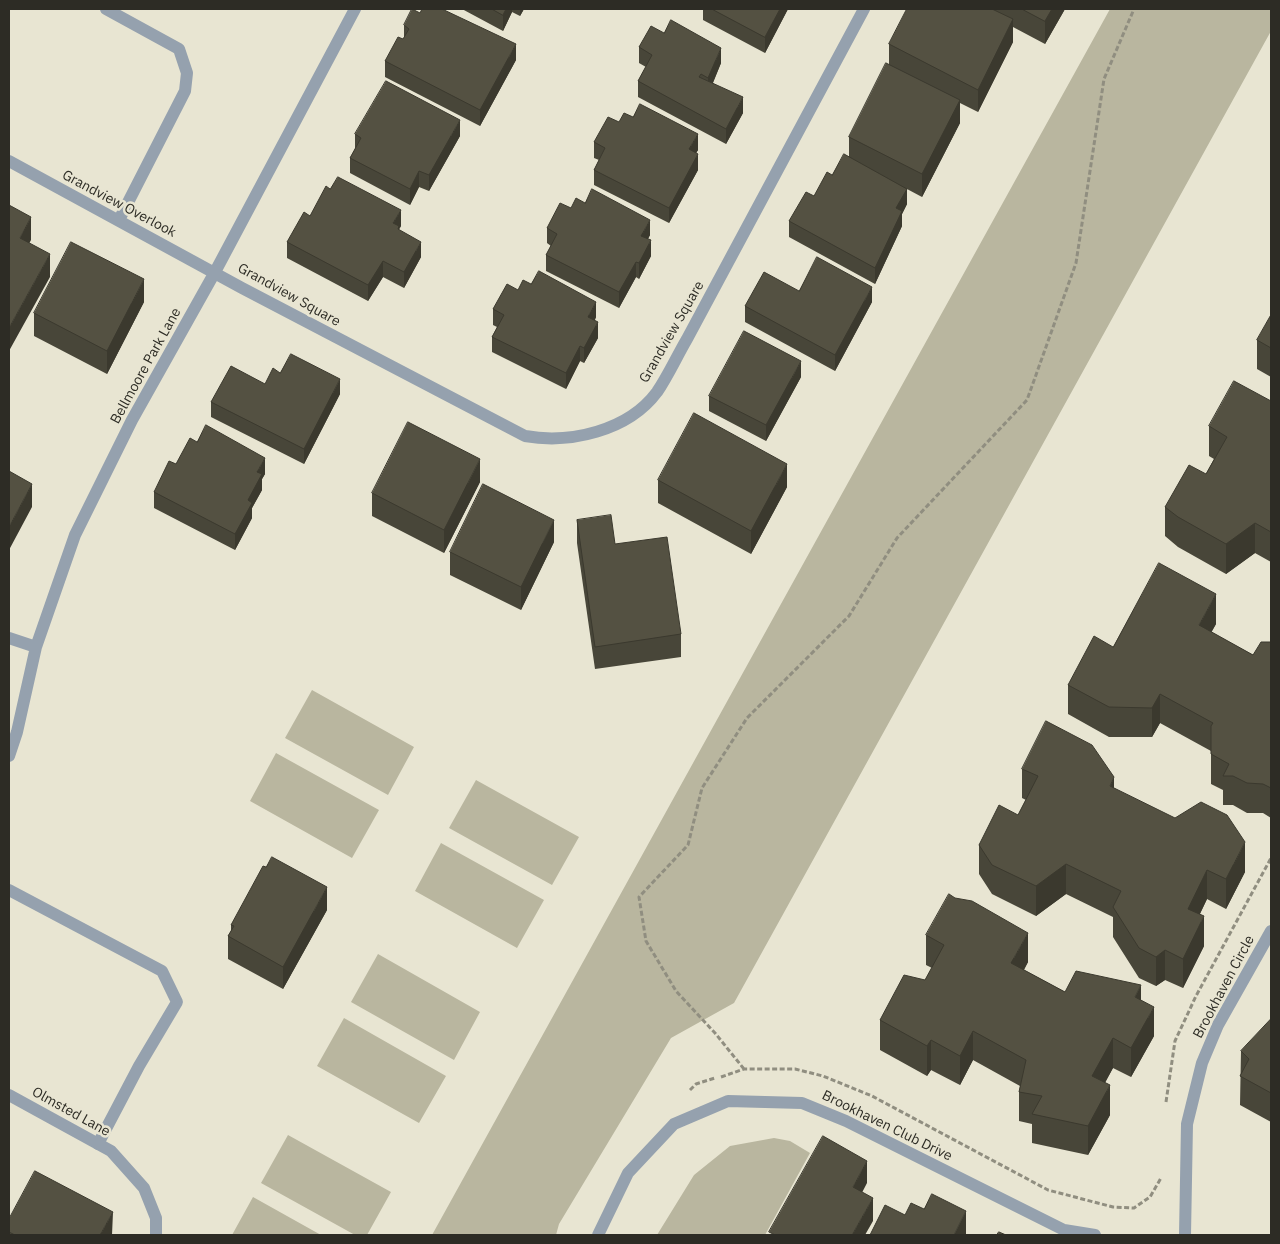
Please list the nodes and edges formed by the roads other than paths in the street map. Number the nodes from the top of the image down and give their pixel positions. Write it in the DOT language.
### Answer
graph roads {
  1 [pos="106,9"];
  2 [pos="355,9"];
  3 [pos="864,9"];
  4 [pos="9,161"];
  5 [pos="119,220"];
  6 [pos="215,272"];
  7 [pos="9,638"];
  8 [pos="36,646"];
  9 [pos="9,756"];
  10 [pos="9,890"];
  11 [pos="1271,931"];
  12 [pos="9,1095"];
  13 [pos="98,1144"];
  14 [pos="156,1235"];
  15 [pos="598,1235"];
  16 [pos="1095,1235"];
  17 [pos="1185,1235"];
  1 -- 5 [label="street"];
  2 -- 6 [label="street, Bellmoore Park Lane"];
  3 -- 6 [label="street, Grandview Square"];
  4 -- 5 [label="street, Grandview Overlook"];
  5 -- 6 [label="street, Grandview Overlook"];
  6 -- 8 [label="street, Bellmoore Park Lane"];
  7 -- 8 [label="street"];
  8 -- 9 [label="street, Bellmoore Park Lane"];
  10 -- 13 [label="street"];
  11 -- 17 [label="street, Brookhaven Circle"];
  12 -- 13 [label="street, Olmsted Lane"];
  13 -- 14 [label="street, Olmsted Lane"];
  15 -- 16 [label="street, Brookhaven Club Drive"];
}
